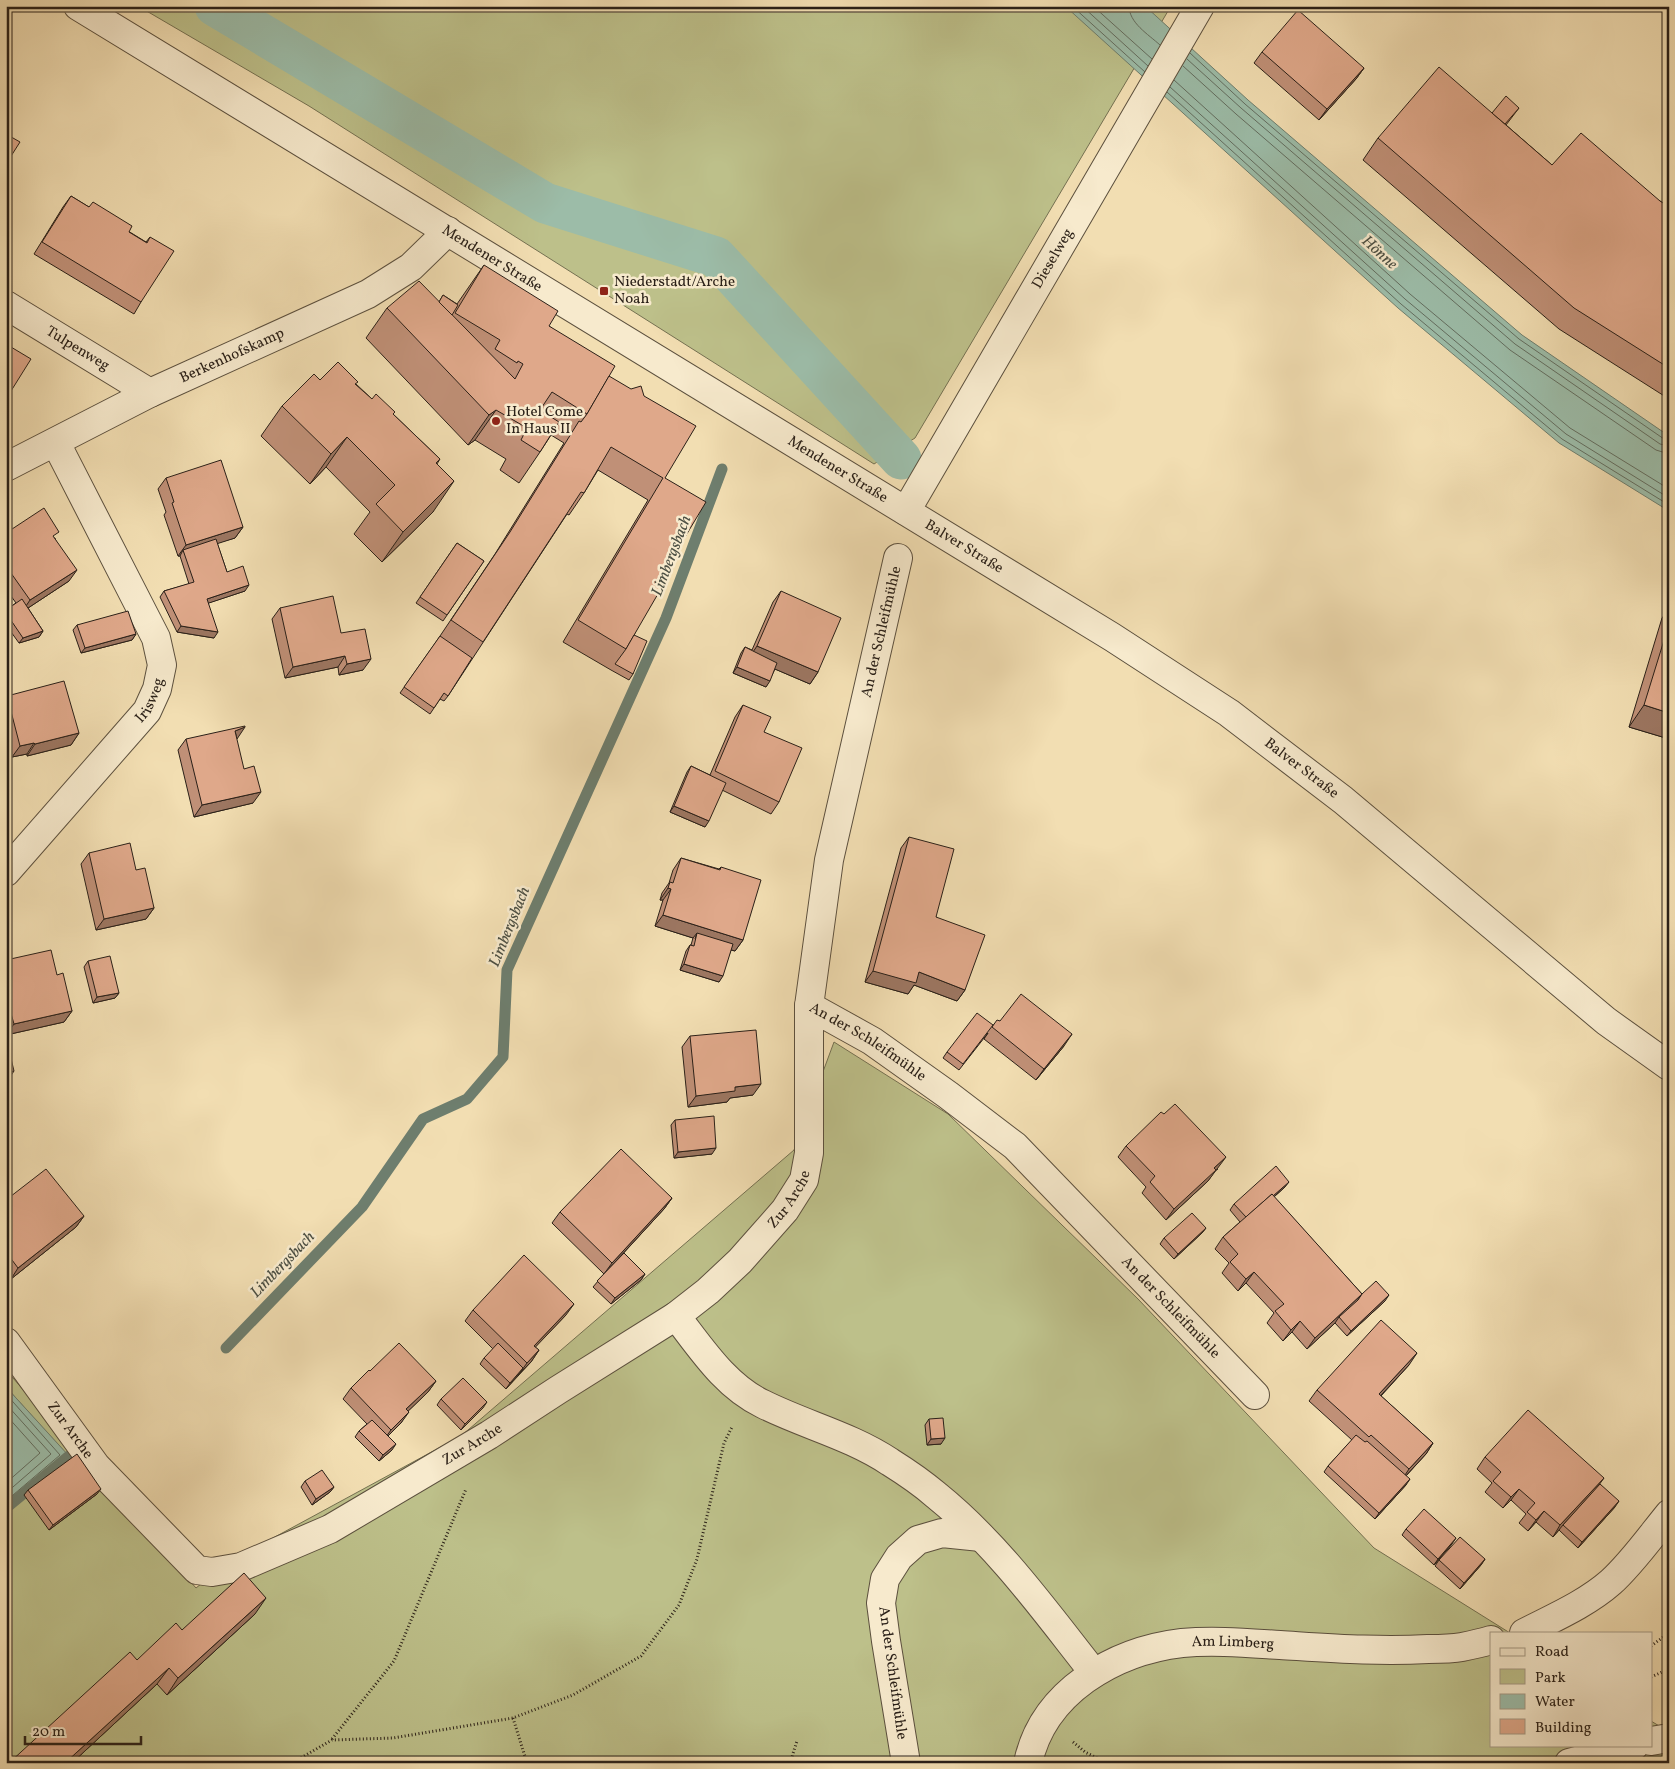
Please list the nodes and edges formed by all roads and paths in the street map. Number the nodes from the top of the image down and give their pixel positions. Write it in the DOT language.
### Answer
graph roads {
  1 [pos="78,6"];
  2 [pos="1199,9"];
  3 [pos="448,231"];
  4 [pos="6,305"];
  5 [pos="150,393"];
  6 [pos="56,443"];
  7 [pos="6,467"];
  8 [pos="906,511"];
  9 [pos="898,558"];
  10 [pos="6,872"];
  11 [pos="809,1006"];
  12 [pos="1669,1066"];
  13 [pos="676,1316"];
  14 [pos="6,1342"];
  15 [pos="1255,1395"];
  16 [pos="750,1396"];
  17 [pos="489,1435"];
  18 [pos="1669,1514"];
  19 [pos="981,1537"];
  20 [pos="1526,1632"];
  21 [pos="1669,1633"];
  22 [pos="1490,1640"];
  23 [pos="1652,1645"];
  24 [pos="1669,1669"];
  25 [pos="1094,1673"];
  26 [pos="1652,1677"];
  27 [pos="513,1718"];
  28 [pos="1669,1738"];
  29 [pos="332,1740"];
  30 [pos="796,1741"];
  31 [pos="1652,1741"];
  32 [pos="1631,1746"];
  33 [pos="292,1763"];
  34 [pos="527,1763"];
  35 [pos="790,1763"];
  36 [pos="906,1763"];
  37 [pos="1028,1763"];
  38 [pos="1569,1763"];
  1 -- 3 [label="street, Mendener Straße"];
  2 -- 8 [label="street, Dieselweg"];
  3 -- 5 [label="street, Berkenhofskamp"];
  3 -- 8 [label="street, Mendener Straße"];
  4 -- 5 [label="street, Tulpenweg"];
  5 -- 6 [label="street, Berkenhofskamp"];
  6 -- 7 [label="street, Berkenhofskamp"];
  6 -- 10 [label="street, Irisweg"];
  8 -- 12 [label="street, Balver Straße"];
  9 -- 11 [label="street, An der Schleifmühle"];
  11 -- 13 [label="street, Zur Arche"];
  11 -- 15 [label="street, An der Schleifmühle"];
  13 -- 16 [label="street"];
  13 -- 17 [label="street, Zur Arche"];
  14 -- 17 [label="street, Zur Arche"];
  16 -- 19 [label="street"];
  16 -- 27 [label="path"];
  17 -- 29 [label="path"];
  18 -- 20 [label="street"];
  19 -- 25 [label="street"];
  19 -- 36 [label="street, An der Schleifmühle"];
  21 -- 23 [label="path"];
  22 -- 25 [label="street, Am Limberg"];
  24 -- 26 [label="path"];
  25 -- 37 [label="street, Am Limberg"];
  27 -- 29 [label="path"];
  27 -- 34 [label="path"];
  28 -- 31 [label="street"];
  29 -- 33 [label="path"];
  30 -- 35 [label="path"];
  32 -- 38 [label="street"];
}
